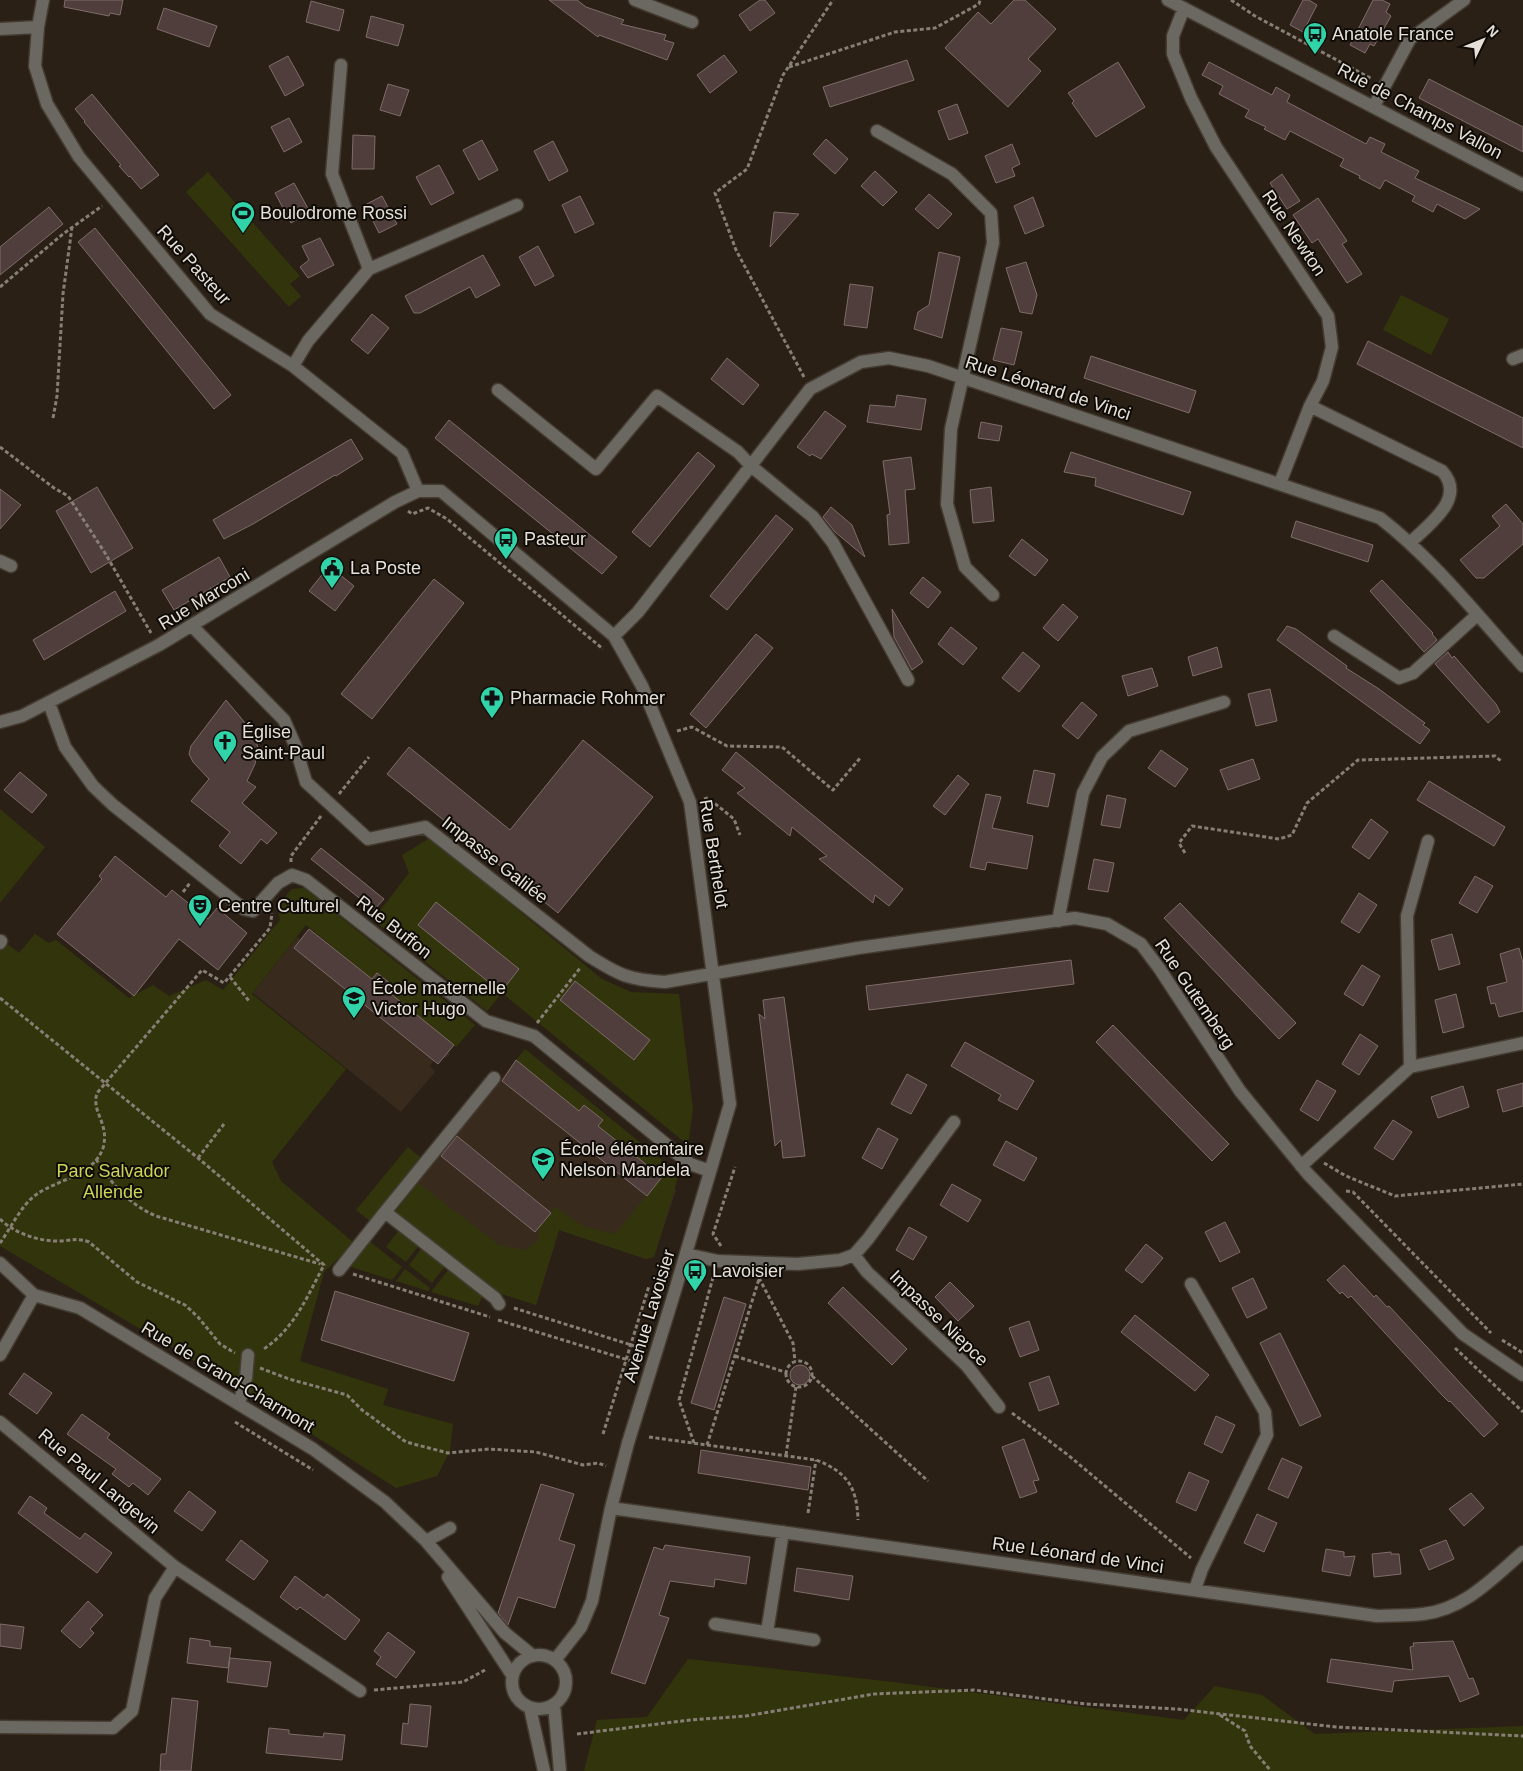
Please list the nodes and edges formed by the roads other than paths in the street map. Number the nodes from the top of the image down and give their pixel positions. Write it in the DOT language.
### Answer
graph roads {
  1 [pos="43,0"];
  2 [pos="635,0"];
  3 [pos="1168,0"];
  4 [pos="1464,0"];
  5 [pos="1184,8"];
  6 [pos="692,22"];
  7 [pos="38,27"];
  8 [pos="0,29"];
  9 [pos="341,64"];
  10 [pos="1374,106"];
  11 [pos="877,131"];
  12 [pos="1523,185"];
  13 [pos="517,205"];
  14 [pos="369,269"];
  15 [pos="293,366"];
  16 [pos="964,378"];
  17 [pos="498,390"];
  18 [pos="1310,406"];
  19 [pos="751,466"];
  20 [pos="1280,483"];
  21 [pos="418,491"];
  22 [pos="1411,542"];
  23 [pos="994,595"];
  24 [pos="1478,615"];
  25 [pos="192,626"];
  26 [pos="614,636"];
  27 [pos="1334,636"];
  28 [pos="1523,666"];
  29 [pos="908,680"];
  30 [pos="1224,702"];
  31 [pos="49,703"];
  32 [pos="0,722"];
  33 [pos="1428,840"];
  34 [pos="1058,920"];
  35 [pos="714,972"];
  36 [pos="1523,1043"];
  37 [pos="1410,1067"];
  38 [pos="494,1078"];
  39 [pos="954,1122"];
  40 [pos="1301,1166"];
  41 [pos="710,1171"];
  42 [pos="385,1212"];
  43 [pos="686,1254"];
  44 [pos="854,1255"];
  45 [pos="0,1263"];
  46 [pos="339,1270"];
  47 [pos="1191,1284"];
  48 [pos="34,1295"];
  49 [pos="499,1304"];
  50 [pos="0,1355"];
  51 [pos="248,1360"];
  52 [pos="1523,1376"];
  53 [pos="240,1404"];
  54 [pos="999,1407"];
  55 [pos="0,1422"];
  56 [pos="611,1508"];
  57 [pos="450,1528"];
  58 [pos="782,1532"];
  59 [pos="426,1541"];
  60 [pos="1523,1552"];
  61 [pos="175,1567"];
  62 [pos="1195,1589"];
  63 [pos="715,1624"];
  64 [pos="767,1632"];
  65 [pos="814,1640"];
  66 [pos="532,1656"];
  67 [pos="555,1660"];
  68 [pos="512,1675"];
  69 [pos="360,1691"];
  70 [pos="554,1705"];
  71 [pos="530,1708"];
  72 [pos="0,1727"];
  73 [pos="544,1771"];
  74 [pos="560,1771"];
  1 -- 7 [label="street, Rue Pasteur"];
  2 -- 6 [label="street"];
  3 -- 5 [label="street, Rue de Champs Vallon"];
  4 -- 10 [label="street"];
  5 -- 10 [label="street, Rue de Champs Vallon"];
  5 -- 18 [label="street, Rue Newton"];
  7 -- 8 [label="street"];
  7 -- 15 [label="street, Rue Pasteur"];
  9 -- 14 [label="street"];
  10 -- 12 [label="street, Rue de Champs Vallon"];
  11 -- 16 [label="street"];
  13 -- 14 [label="street"];
  14 -- 15 [label="street"];
  15 -- 21 [label="street, Rue Pasteur"];
  16 -- 19 [label="street, Rue Léonard de Vinci"];
  16 -- 20 [label="street, Rue Léonard de Vinci"];
  16 -- 23 [label="street"];
  17 -- 19 [label="street"];
  18 -- 20 [label="street, Rue Newton"];
  18 -- 22 [label="street"];
  19 -- 26 [label="street, Rue Léonard de Vinci"];
  19 -- 29 [label="street"];
  20 -- 22 [label="street, Rue Léonard de Vinci"];
  21 -- 25 [label="street, Rue Marconi"];
  21 -- 26 [label="street"];
  22 -- 24 [label="street, Rue Léonard de Vinci"];
  24 -- 27 [label="street"];
  24 -- 28 [label="street, Rue Léonard de Vinci"];
  25 -- 31 [label="street, Rue Marconi"];
  25 -- 35 [label="street, Impasse Galilée"];
  26 -- 35 [label="street, Rue Berthelot"];
  30 -- 34 [label="street"];
  31 -- 32 [label="street, Rue Marconi"];
  31 -- 41 [label="street, Rue Buffon"];
  33 -- 37 [label="street"];
  34 -- 35 [label="street, Rue Gutemberg"];
  34 -- 40 [label="street, Rue Gutemberg"];
  35 -- 41 [label="street, Avenue Lavoisier"];
  36 -- 37 [label="street"];
  37 -- 40 [label="street"];
  38 -- 42 [label="street"];
  39 -- 44 [label="street"];
  40 -- 52 [label="street, Rue Gutemberg"];
  41 -- 43 [label="street, Avenue Lavoisier"];
  42 -- 46 [label="street"];
  42 -- 49 [label="street"];
  43 -- 44 [label="street"];
  43 -- 56 [label="street, Avenue Lavoisier"];
  44 -- 54 [label="street, Impasse Niepce"];
  45 -- 48 [label="street, Rue de Grand-Charmont"];
  47 -- 62 [label="street"];
  48 -- 50 [label="street"];
  48 -- 53 [label="street, Rue de Grand-Charmont"];
  51 -- 53 [label="street"];
  53 -- 59 [label="street, Rue de Grand-Charmont"];
  55 -- 61 [label="street, Rue Paul Langevin"];
  56 -- 58 [label="street, Rue Léonard de Vinci"];
  56 -- 67 [label="street, Avenue Lavoisier"];
  57 -- 59 [label="street"];
  58 -- 62 [label="street, Rue Léonard de Vinci"];
  58 -- 64 [label="street"];
  59 -- 66 [label="street, Rue de Grand-Charmont"];
  59 -- 68 [label="street, Rue de Grand-Charmont"];
  60 -- 62 [label="street, Rue Léonard de Vinci"];
  61 -- 69 [label="street, Rue Paul Langevin"];
  61 -- 72 [label="street"];
  63 -- 64 [label="street"];
  64 -- 65 [label="street"];
  66 -- 67 [label="street"];
  66 -- 68 [label="street"];
  67 -- 70 [label="street"];
  68 -- 71 [label="street"];
  70 -- 71 [label="street"];
  70 -- 74 [label="street"];
  71 -- 73 [label="street"];
}
